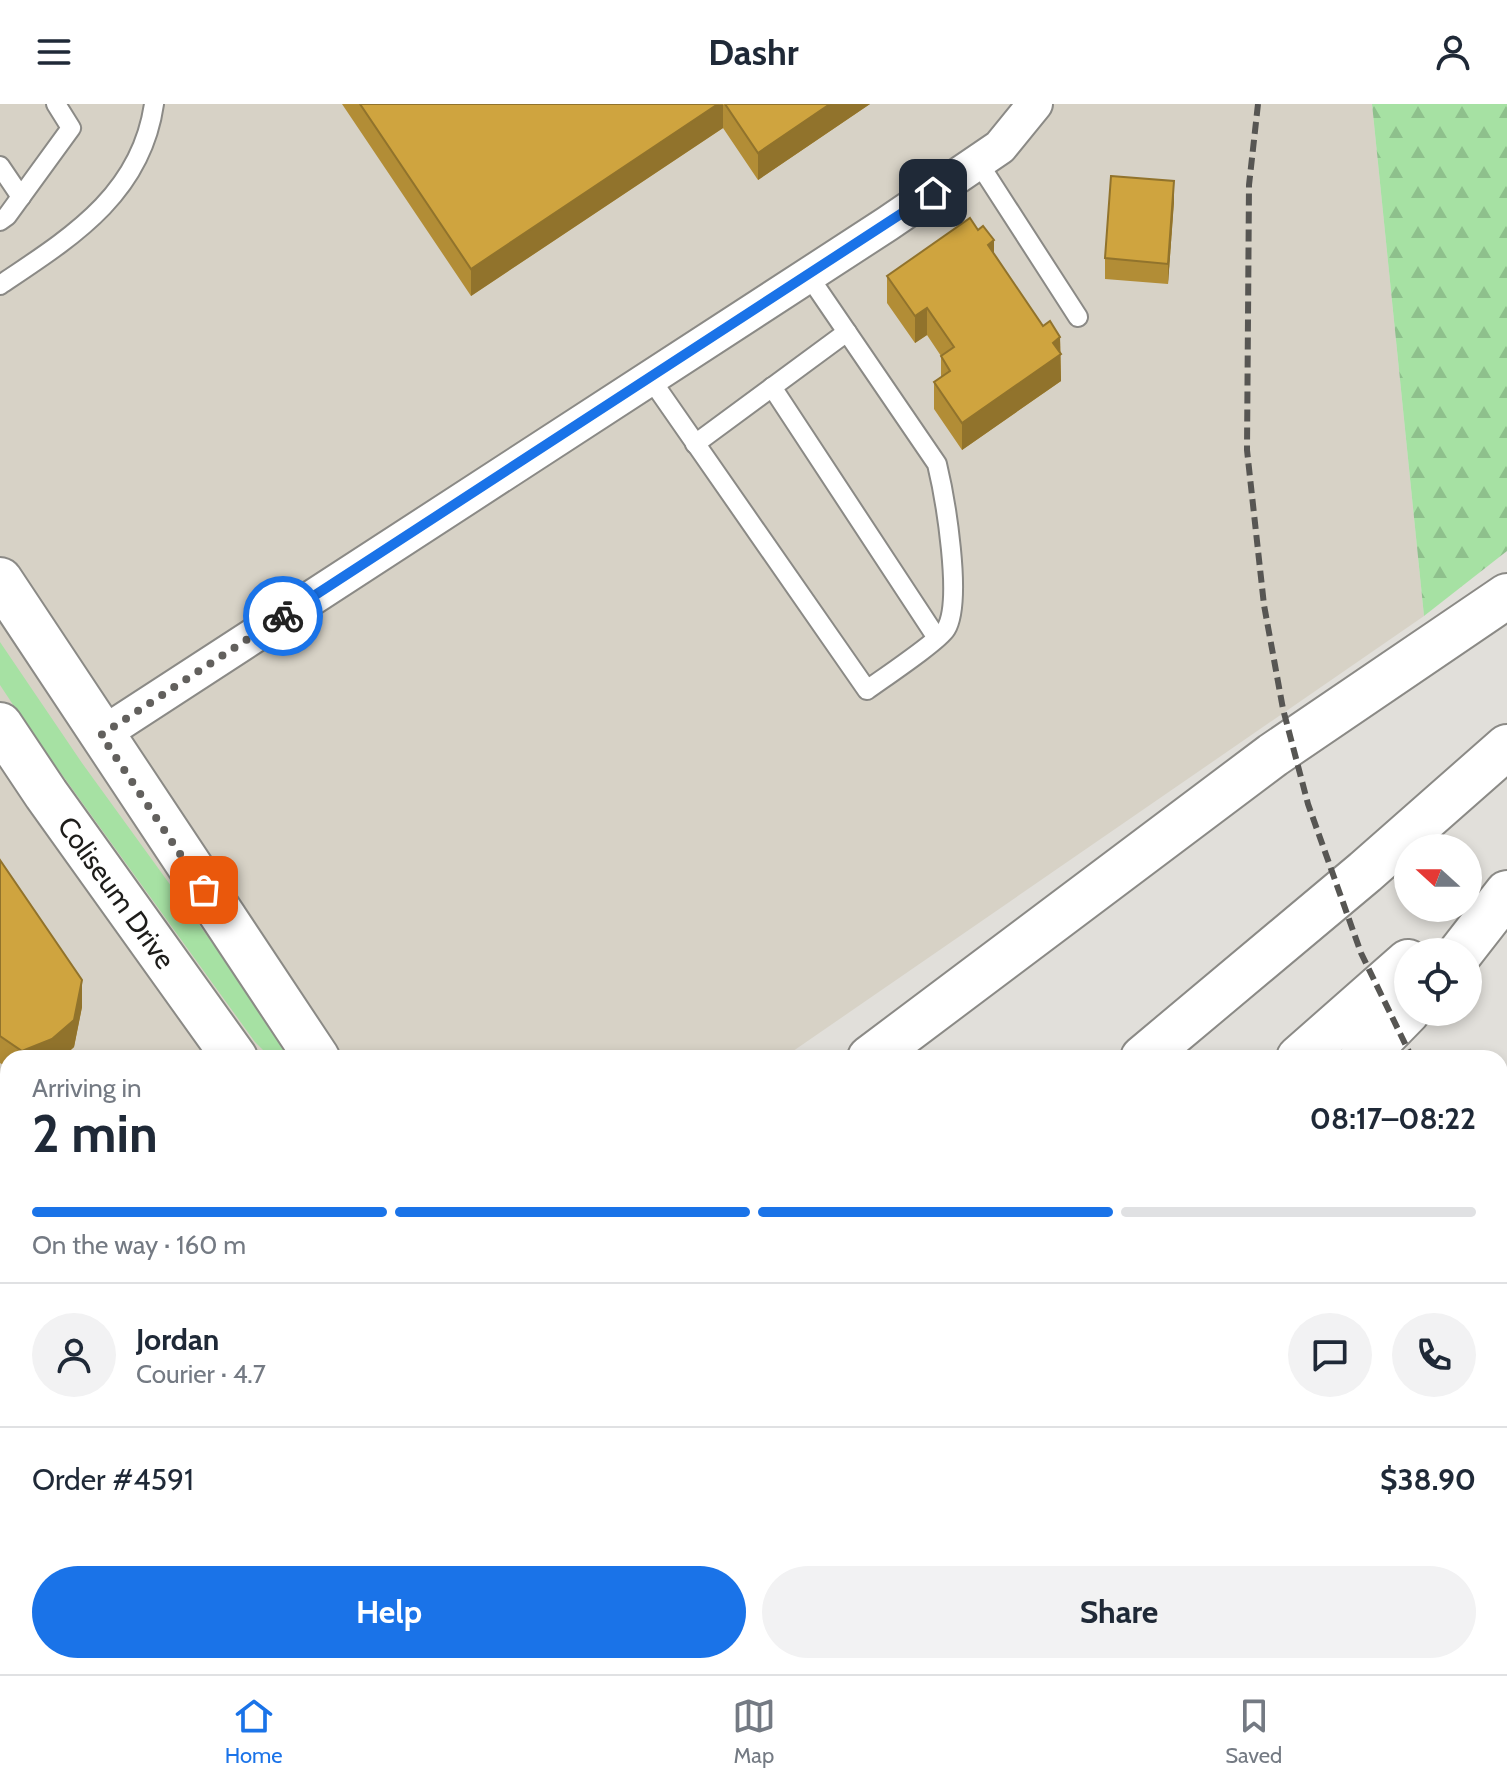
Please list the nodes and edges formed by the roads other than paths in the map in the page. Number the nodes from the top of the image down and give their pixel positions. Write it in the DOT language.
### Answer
graph roads {
  1 [pos="56,104"];
  2 [pos="154,104"];
  3 [pos="1035,104"];
  4 [pos="978,162"];
  5 [pos="0,166"];
  6 [pos="21,197"];
  7 [pos="0,221"];
  8 [pos="808,275"];
  9 [pos="0,285"];
  10 [pos="1078,317"];
  11 [pos="847,332"];
  12 [pos="650,378"];
  13 [pos="772,387"];
  14 [pos="695,444"];
  15 [pos="0,580"];
  16 [pos="1507,596"];
  17 [pos="937,638"];
  18 [pos="0,725"];
  19 [pos="101,735"];
  20 [pos="1507,747"];
  21 [pos="1507,870"];
  22 [pos="1482,893"];
  23 [pos="1507,893"];
  24 [pos="1451,922"];
  25 [pos="1434,938"];
  26 [pos="1472,938"];
  27 [pos="1394,974"];
  28 [pos="1394,1025"];
  29 [pos="229,1050"];
  30 [pos="312,1050"];
  31 [pos="881,1050"];
  32 [pos="1153,1050"];
  33 [pos="1308,1050"];
  34 [pos="1370,1050"];
  1 -- 6 [label="lane"];
  2 -- 9 [label="lane"];
  3 -- 4 [label="street"];
  4 -- 8 [label="street"];
  4 -- 10 [label="lane"];
  5 -- 6 [label="lane"];
  6 -- 7 [label="lane"];
  8 -- 11 [label="lane"];
  8 -- 12 [label="street"];
  11 -- 13 [label="lane"];
  11 -- 17 [label="lane"];
  12 -- 14 [label="lane"];
  12 -- 19 [label="street"];
  13 -- 14 [label="lane"];
  13 -- 17 [label="lane"];
  14 -- 17 [label="lane"];
  15 -- 19 [label="main road"];
  16 -- 31 [label="main road"];
  18 -- 29 [label="main road, Coliseum Drive"];
  19 -- 30 [label="main road"];
  20 -- 32 [label="main road"];
  21 -- 22 [label="main road"];
  23 -- 26 [label="main road"];
  24 -- 25 [label="main road"];
  27 -- 33 [label="main road"];
  28 -- 34 [label="main road"];
}
